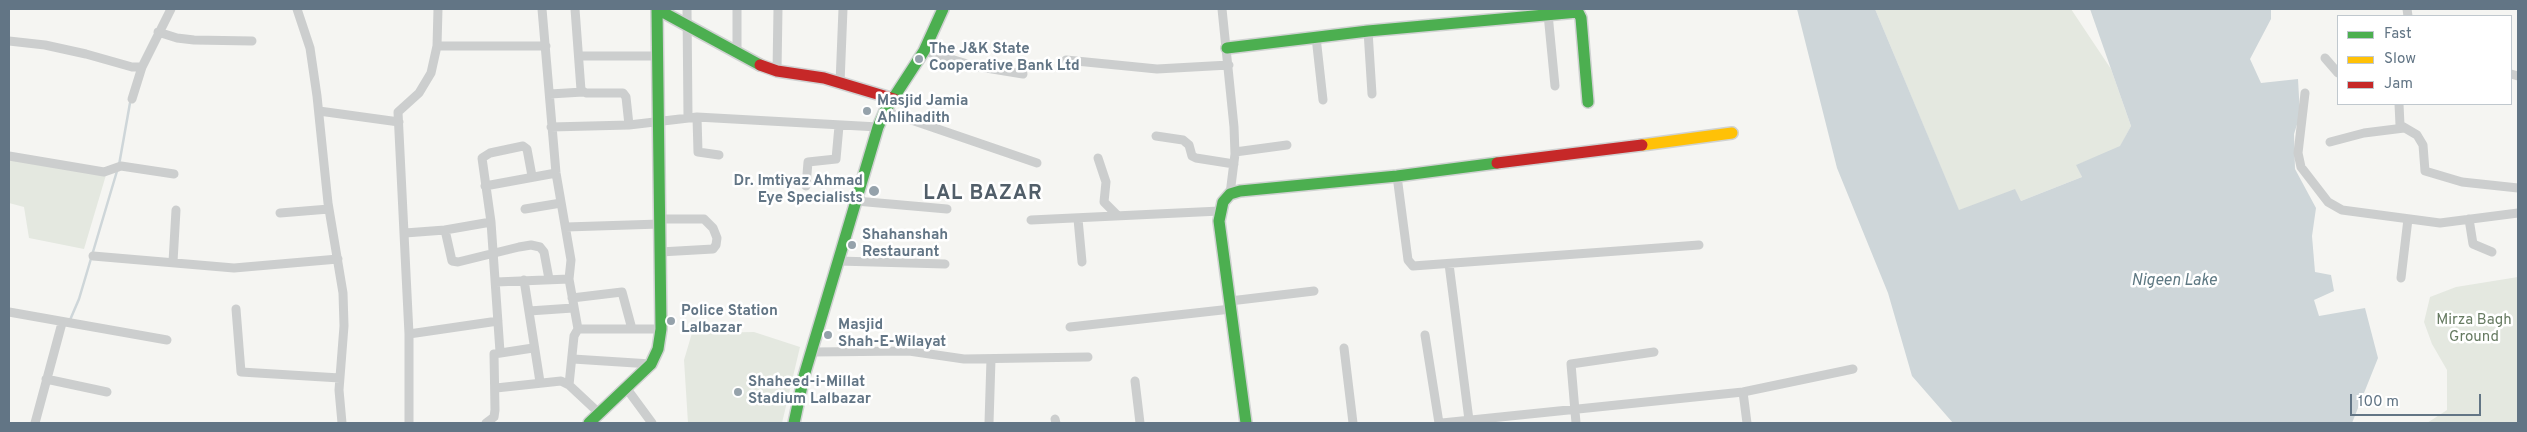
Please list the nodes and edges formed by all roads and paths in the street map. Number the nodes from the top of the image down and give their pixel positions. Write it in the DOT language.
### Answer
graph roads {
  1 [pos="171,9"];
  2 [pos="297,9"];
  3 [pos="438,9"];
  4 [pos="542,9"];
  5 [pos="575,9"];
  6 [pos="687,9"];
  7 [pos="737,9"];
  8 [pos="778,9"];
  9 [pos="843,9"];
  10 [pos="943,9"];
  11 [pos="1222,9"];
  12 [pos="1548,14"];
  13 [pos="687,26"];
  14 [pos="1368,31"];
  15 [pos="158,32"];
  16 [pos="1316,37"];
  17 [pos="9,41"];
  18 [pos="252,41"];
  19 [pos="437,46"];
  20 [pos="546,46"];
  21 [pos="1227,48"];
  22 [pos="924,51"];
  23 [pos="737,53"];
  24 [pos="579,56"];
  25 [pos="656,56"];
  26 [pos="2325,58"];
  27 [pos="1066,60"];
  28 [pos="1229,65"];
  29 [pos="142,67"];
  30 [pos="777,71"];
  31 [pos="2337,72"];
  32 [pos="1023,74"];
  33 [pos="840,83"];
  34 [pos="1555,86"];
  35 [pos="582,92"];
  36 [pos="2305,93"];
  37 [pos="550,94"];
  38 [pos="1372,94"];
  39 [pos="894,99"];
  40 [pos="132,100"];
  41 [pos="1322,100"];
  42 [pos="1588,102"];
  43 [pos="2399,105"];
  44 [pos="318,111"];
  45 [pos="885,111"];
  46 [pos="693,117"];
  47 [pos="660,120"];
  48 [pos="399,122"];
  49 [pos="629,125"];
  50 [pos="838,126"];
  51 [pos="551,127"];
  52 [pos="878,127"];
  53 [pos="2404,128"];
  54 [pos="1732,133"];
  55 [pos="1156,136"];
  56 [pos="2330,142"];
  57 [pos="1287,145"];
  58 [pos="1235,152"];
  59 [pos="718,155"];
  60 [pos="9,156"];
  61 [pos="1098,158"];
  62 [pos="1037,163"];
  63 [pos="1234,164"];
  64 [pos="556,173"];
  65 [pos="174,174"];
  66 [pos="532,176"];
  67 [pos="1397,176"];
  68 [pos="485,186"];
  69 [pos="806,186"];
  70 [pos="2518,188"];
  71 [pos="1230,194"];
  72 [pos="856,201"];
  73 [pos="561,203"];
  74 [pos="329,209"];
  75 [pos="526,209"];
  76 [pos="947,209"];
  77 [pos="176,210"];
  78 [pos="1220,211"];
  79 [pos="280,213"];
  80 [pos="2518,213"];
  81 [pos="1118,216"];
  82 [pos="1078,218"];
  83 [pos="2469,219"];
  84 [pos="1031,220"];
  85 [pos="2408,220"];
  86 [pos="491,222"];
  87 [pos="660,222"];
  88 [pos="566,227"];
  89 [pos="445,230"];
  90 [pos="405,233"];
  91 [pos="1699,245"];
  92 [pos="494,252"];
  93 [pos="660,252"];
  94 [pos="2492,252"];
  95 [pos="92,256"];
  96 [pos="338,259"];
  97 [pos="838,261"];
  98 [pos="173,262"];
  99 [pos="1082,262"];
  100 [pos="945,264"];
  101 [pos="1449,264"];
  102 [pos="570,278"];
  103 [pos="2401,278"];
  104 [pos="549,279"];
  105 [pos="524,280"];
  106 [pos="496,282"];
  107 [pos="1314,290"];
  108 [pos="572,298"];
  109 [pos="1231,305"];
  110 [pos="574,308"];
  111 [pos="236,310"];
  112 [pos="529,311"];
  113 [pos="9,312"];
  114 [pos="498,321"];
  115 [pos="62,323"];
  116 [pos="1070,327"];
  117 [pos="578,329"];
  118 [pos="632,329"];
  119 [pos="661,329"];
  120 [pos="409,334"];
  121 [pos="1425,335"];
  122 [pos="168,340"];
  123 [pos="533,348"];
  124 [pos="1344,348"];
  125 [pos="500,352"];
  126 [pos="813,352"];
  127 [pos="1654,352"];
  128 [pos="1088,357"];
  129 [pos="573,359"];
  130 [pos="991,359"];
  131 [pos="651,364"];
  132 [pos="1853,369"];
  133 [pos="340,378"];
  134 [pos="49,379"];
  135 [pos="1134,381"];
  136 [pos="540,382"];
  137 [pos="569,385"];
  138 [pos="496,388"];
  139 [pos="626,389"];
  140 [pos="107,392"];
  141 [pos="1742,392"];
  142 [pos="1574,409"];
  143 [pos="600,413"];
  144 [pos="1469,420"];
  145 [pos="1503,420"];
  146 [pos="35,423"];
  147 [pos="342,423"];
  148 [pos="409,423"];
  149 [pos="486,423"];
  150 [pos="589,423"];
  151 [pos="652,423"];
  152 [pos="794,423"];
  153 [pos="990,423"];
  154 [pos="1140,423"];
  155 [pos="1246,423"];
  156 [pos="1353,423"];
  157 [pos="1440,423"];
  158 [pos="1576,423"];
  159 [pos="1746,423"];
  1 -- 15 [label="street"];
  2 -- 44 [label="street"];
  3 -- 19 [label="street"];
  4 -- 20 [label="street"];
  5 -- 24 [label="street"];
  6 -- 13 [label="street"];
  7 -- 23 [label="street"];
  8 -- 30 [label="street"];
  9 -- 33 [label="street"];
  10 -- 22 [label="street"];
  11 -- 21 [label="street"];
  12 -- 14 [label="street"];
  12 -- 34 [label="street"];
  12 -- 42 [label="street"];
  13 -- 23 [label="street"];
  13 -- 25 [label="street"];
  13 -- 46 [label="street"];
  14 -- 16 [label="street"];
  14 -- 38 [label="street"];
  15 -- 18 [label="street"];
  15 -- 29 [label="street"];
  16 -- 21 [label="street"];
  16 -- 41 [label="street"];
  17 -- 29 [label="street"];
  19 -- 20 [label="street"];
  19 -- 48 [label="street"];
  20 -- 37 [label="street"];
  21 -- 28 [label="street"];
  22 -- 32 [label="street"];
  22 -- 39 [label="street"];
  23 -- 30 [label="street"];
  24 -- 25 [label="street"];
  24 -- 35 [label="street"];
  25 -- 47 [label="street"];
  26 -- 31 [label="street"];
  27 -- 28 [label="street"];
  28 -- 58 [label="street"];
  29 -- 40 [label="street"];
  30 -- 33 [label="street"];
  33 -- 39 [label="street"];
  35 -- 37 [label="street"];
  35 -- 49 [label="street"];
  36 -- 85 [label="street"];
  37 -- 51 [label="street"];
  39 -- 45 [label="street"];
  43 -- 53 [label="street"];
  44 -- 48 [label="street"];
  44 -- 74 [label="street"];
  45 -- 52 [label="street"];
  45 -- 62 [label="street"];
  46 -- 47 [label="street"];
  46 -- 50 [label="street"];
  46 -- 59 [label="street"];
  47 -- 49 [label="street"];
  47 -- 87 [label="street"];
  48 -- 90 [label="street"];
  49 -- 51 [label="street"];
  50 -- 52 [label="street"];
  50 -- 69 [label="street"];
  51 -- 64 [label="street"];
  52 -- 72 [label="street"];
  53 -- 56 [label="street"];
  53 -- 70 [label="street"];
  54 -- 67 [label="street"];
  55 -- 63 [label="street"];
  57 -- 58 [label="street"];
  58 -- 63 [label="street"];
  60 -- 65 [label="street"];
  61 -- 81 [label="street"];
  63 -- 71 [label="street"];
  64 -- 66 [label="street"];
  64 -- 73 [label="street"];
  66 -- 68 [label="street"];
  66 -- 68 [label="street"];
  67 -- 71 [label="street"];
  67 -- 101 [label="street"];
  68 -- 86 [label="street"];
  71 -- 78 [label="street"];
  72 -- 76 [label="street"];
  72 -- 97 [label="street"];
  73 -- 75 [label="street"];
  73 -- 88 [label="street"];
  74 -- 79 [label="street"];
  74 -- 96 [label="street"];
  77 -- 98 [label="street"];
  78 -- 81 [label="street"];
  78 -- 109 [label="street"];
  80 -- 83 [label="street"];
  81 -- 82 [label="street"];
  82 -- 84 [label="street"];
  82 -- 99 [label="street"];
  83 -- 85 [label="street"];
  83 -- 94 [label="street"];
  85 -- 103 [label="street"];
  86 -- 89 [label="street"];
  86 -- 92 [label="street"];
  87 -- 88 [label="street"];
  87 -- 93 [label="street"];
  87 -- 93 [label="street"];
  88 -- 102 [label="street"];
  89 -- 90 [label="street"];
  89 -- 92 [label="street"];
  90 -- 120 [label="street"];
  91 -- 101 [label="street"];
  92 -- 104 [label="street"];
  92 -- 106 [label="street"];
  93 -- 119 [label="street"];
  95 -- 98 [label="street"];
  96 -- 98 [label="street"];
  96 -- 133 [label="street"];
  97 -- 100 [label="street"];
  97 -- 126 [label="street"];
  101 -- 144 [label="street"];
  102 -- 104 [label="street"];
  102 -- 108 [label="street"];
  104 -- 105 [label="street"];
  105 -- 106 [label="street"];
  105 -- 112 [label="street"];
  106 -- 114 [label="street"];
  107 -- 109 [label="street"];
  108 -- 110 [label="street"];
  108 -- 118 [label="street"];
  109 -- 116 [label="street"];
  109 -- 155 [label="street"];
  110 -- 112 [label="street"];
  110 -- 117 [label="street"];
  111 -- 133 [label="street"];
  112 -- 123 [label="street"];
  113 -- 115 [label="street"];
  114 -- 120 [label="street"];
  114 -- 125 [label="street"];
  115 -- 122 [label="street"];
  115 -- 134 [label="street"];
  117 -- 118 [label="street"];
  117 -- 129 [label="street"];
  118 -- 119 [label="street"];
  119 -- 131 [label="street"];
  120 -- 148 [label="street"];
  121 -- 157 [label="street"];
  123 -- 125 [label="street"];
  123 -- 136 [label="street"];
  124 -- 156 [label="street"];
  125 -- 138 [label="street"];
  126 -- 130 [label="street"];
  126 -- 152 [label="street"];
  127 -- 142 [label="street"];
  128 -- 130 [label="street"];
  129 -- 131 [label="street"];
  129 -- 137 [label="street"];
  130 -- 153 [label="street"];
  131 -- 139 [label="street"];
  132 -- 141 [label="street"];
  133 -- 147 [label="street"];
  134 -- 140 [label="street"];
  134 -- 146 [label="street"];
  135 -- 154 [label="street"];
  136 -- 137 [label="street"];
  136 -- 138 [label="street"];
  137 -- 143 [label="street"];
  138 -- 149 [label="street"];
  139 -- 143 [label="street"];
  139 -- 151 [label="street"];
  141 -- 142 [label="street"];
  141 -- 159 [label="street"];
  142 -- 145 [label="street"];
  142 -- 158 [label="street"];
  143 -- 150 [label="street"];
  144 -- 145 [label="street"];
  144 -- 157 [label="street"];
}
